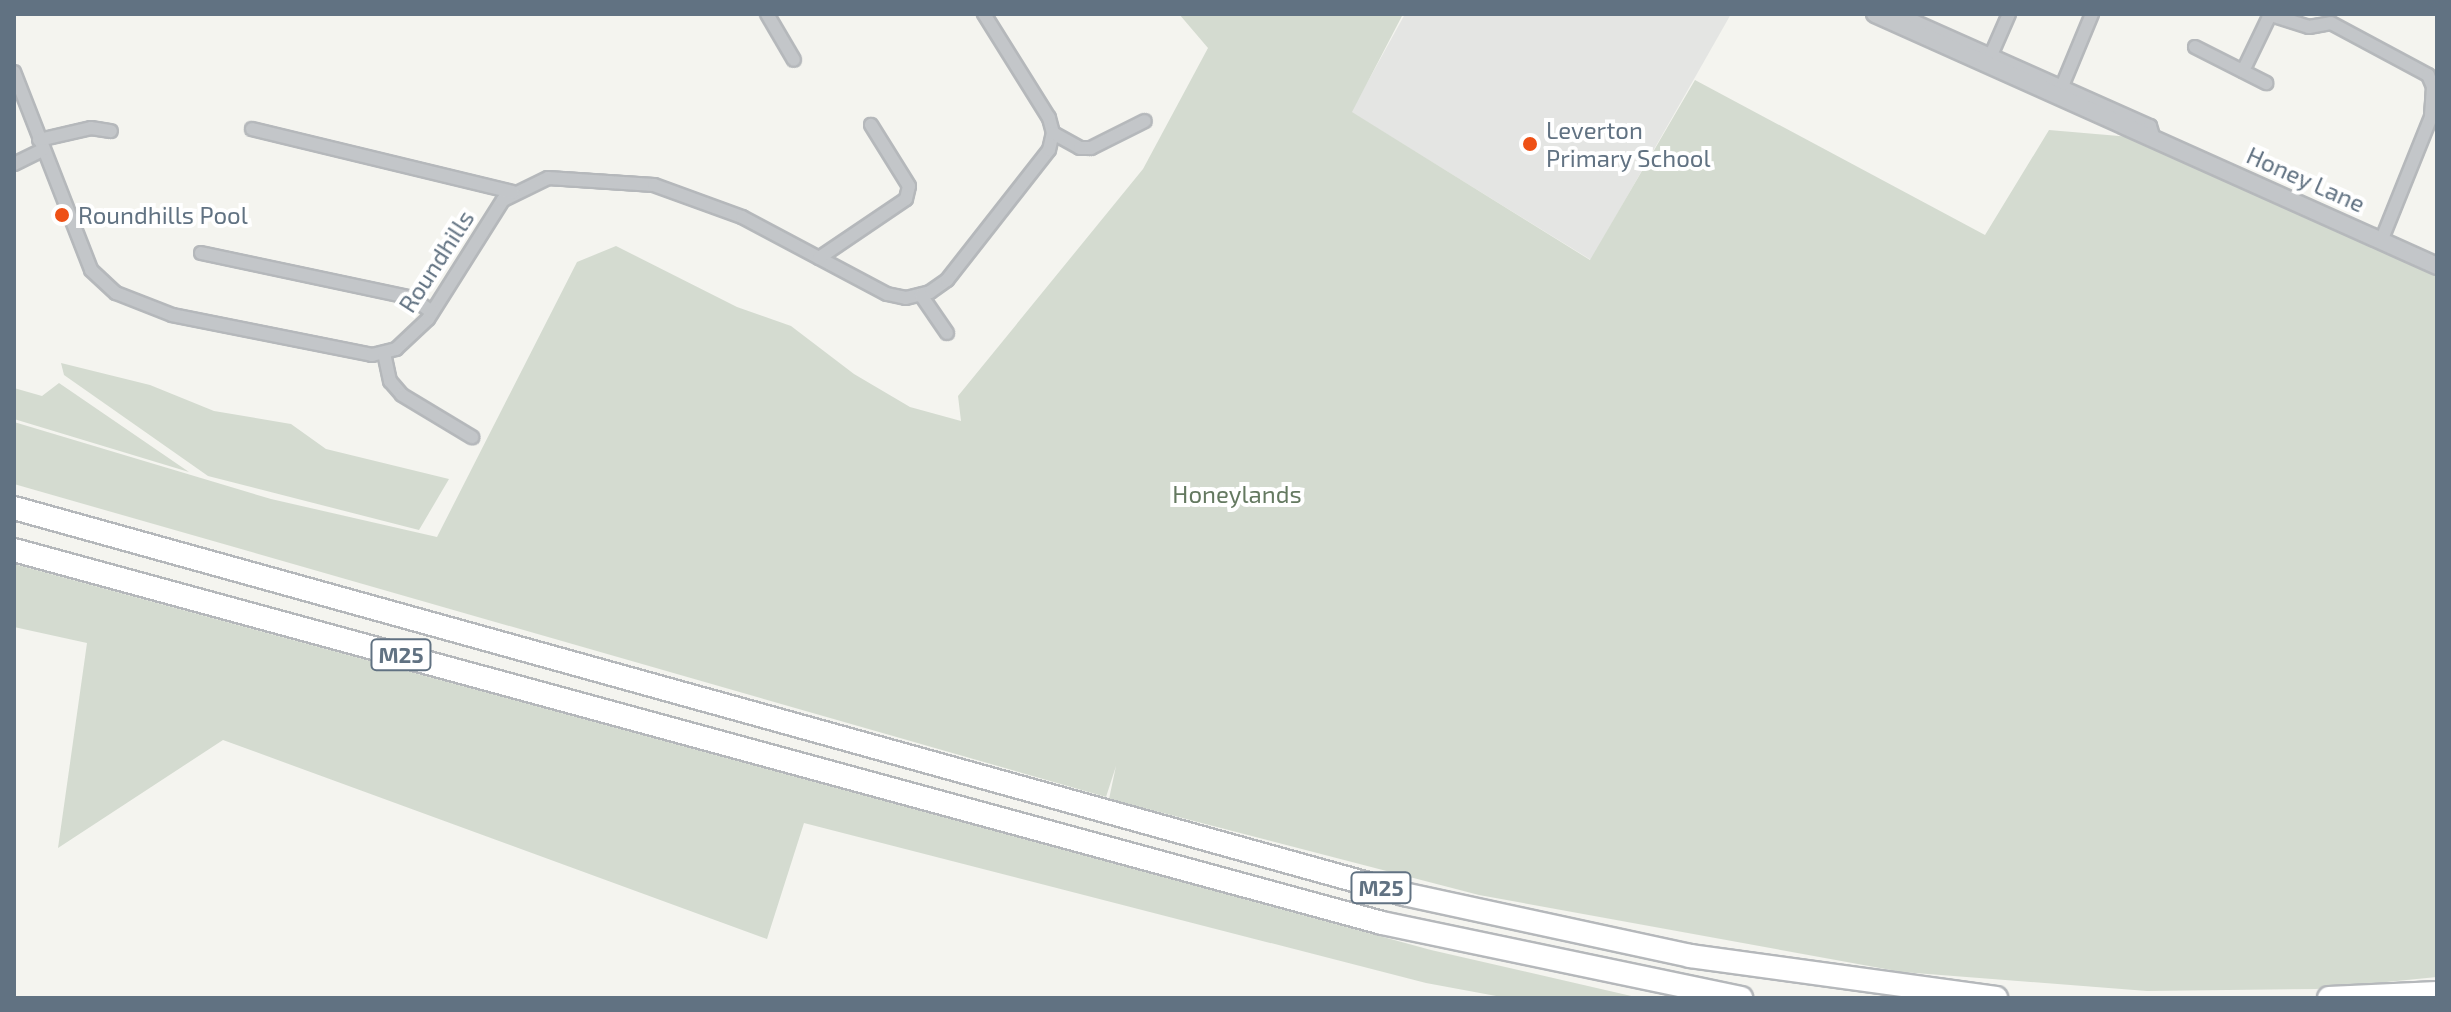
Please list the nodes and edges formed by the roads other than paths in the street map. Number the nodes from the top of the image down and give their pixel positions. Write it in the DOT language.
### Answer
graph roads {
  1 [pos="767,14"];
  2 [pos="984,14"];
  3 [pos="1875,14"];
  4 [pos="1898,14"];
  5 [pos="2009,14"];
  6 [pos="2092,14"];
  7 [pos="2269,14"];
  8 [pos="2195,47"];
  9 [pos="794,60"];
  10 [pos="1988,61"];
  11 [pos="2243,71"];
  12 [pos="14,72"];
  13 [pos="2266,83"];
  14 [pos="2063,84"];
  15 [pos="1145,121"];
  16 [pos="871,125"];
  17 [pos="252,129"];
  18 [pos="111,131"];
  19 [pos="1053,133"];
  20 [pos="2424,136"];
  21 [pos="2154,139"];
  22 [pos="2437,140"];
  23 [pos="41,145"];
  24 [pos="14,164"];
  25 [pos="512,192"];
  26 [pos="2382,239"];
  27 [pos="201,253"];
  28 [pos="819,258"];
  29 [pos="2437,266"];
  30 [pos="921,295"];
  31 [pos="432,312"];
  32 [pos="947,333"];
  33 [pos="384,353"];
  34 [pos="472,437"];
  35 [pos="14,508"];
  36 [pos="14,550"];
  37 [pos="2437,993"];
  38 [pos="1741,998"];
  39 [pos="1996,998"];
  40 [pos="2329,998"];
  1 -- 9 [label="street"];
  2 -- 19 [label="street"];
  3 -- 10 [label="street, Honey Lane"];
  4 -- 10 [label="street, Honey Lane"];
  5 -- 10 [label="street"];
  6 -- 14 [label="street"];
  7 -- 11 [label="street"];
  7 -- 20 [label="street"];
  8 -- 11 [label="street"];
  10 -- 14 [label="street, Honey Lane"];
  10 -- 21 [label="street, Honey Lane"];
  11 -- 13 [label="street"];
  12 -- 23 [label="street"];
  14 -- 21 [label="street, Honey Lane"];
  15 -- 19 [label="street"];
  16 -- 28 [label="street"];
  17 -- 25 [label="street"];
  18 -- 23 [label="street"];
  19 -- 30 [label="street"];
  20 -- 22 [label="street"];
  20 -- 26 [label="street"];
  21 -- 26 [label="street, Honey Lane"];
  23 -- 24 [label="street"];
  23 -- 33 [label="street"];
  25 -- 28 [label="street"];
  25 -- 31 [label="street, Roundhills"];
  26 -- 29 [label="street, Honey Lane"];
  27 -- 31 [label="street"];
  28 -- 30 [label="street"];
  30 -- 32 [label="street"];
  31 -- 33 [label="street, Roundhills"];
  33 -- 34 [label="street"];
  35 -- 39 [label="highway, M25"];
  36 -- 38 [label="highway, M25"];
  37 -- 40 [label="highway"];
}
